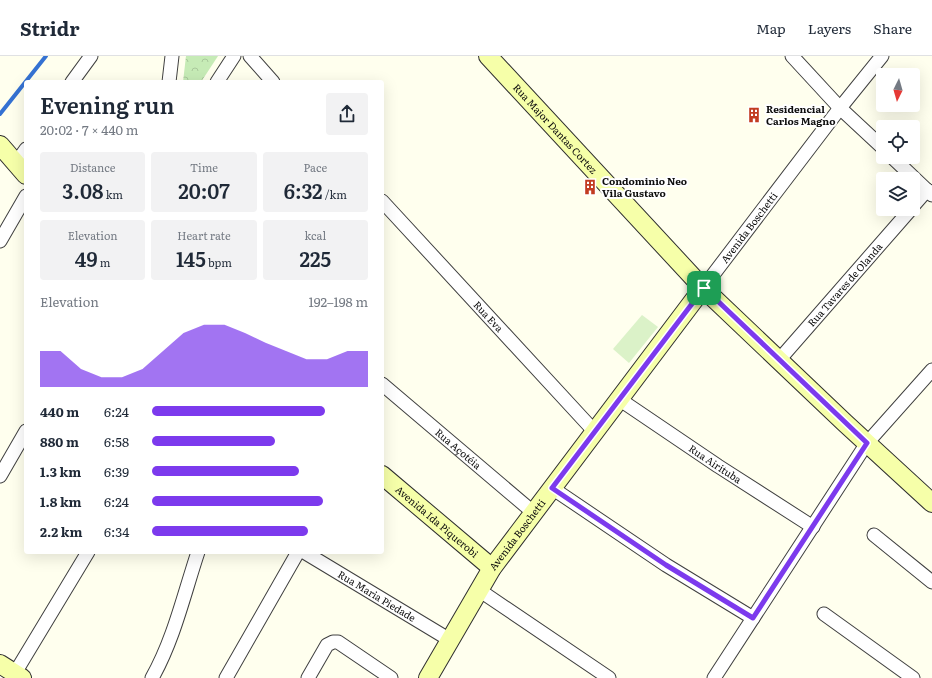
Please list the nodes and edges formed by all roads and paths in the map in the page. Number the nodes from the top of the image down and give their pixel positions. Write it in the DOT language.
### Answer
graph roads {
  1 [pos="91,56"];
  2 [pos="172,56"];
  3 [pos="234,56"];
  4 [pos="250,56"];
  5 [pos="488,56"];
  6 [pos="792,56"];
  7 [pos="882,56"];
  8 [pos="73,80"];
  9 [pos="169,80"];
  10 [pos="218,80"];
  11 [pos="271,80"];
  12 [pos="840,108"];
  13 [pos="876,141"];
  14 [pos="0,145"];
  15 [pos="23,162"];
  16 [pos="900,164"];
  17 [pos="930,192"];
  18 [pos="24,199"];
  19 [pos="920,200"];
  20 [pos="384,203"];
  21 [pos="905,216"];
  22 [pos="0,241"];
  23 [pos="704,288"];
  24 [pos="779,360"];
  25 [pos="932,370"];
  26 [pos="384,386"];
  27 [pos="619,399"];
  28 [pos="595,432"];
  29 [pos="24,434"];
  30 [pos="867,443"];
  31 [pos="0,476"];
  32 [pos="384,477"];
  33 [pos="552,488"];
  34 [pos="932,503"];
  35 [pos="534,513"];
  36 [pos="813,526"];
  37 [pos="874,535"];
  38 [pos="87,554"];
  39 [pos="197,554"];
  40 [pos="297,554"];
  41 [pos="307,554"];
  42 [pos="492,568"];
  43 [pos="932,582"];
  44 [pos="480,590"];
  45 [pos="824,614"];
  46 [pos="753,618"];
  47 [pos="450,640"];
  48 [pos="12,672"];
  49 [pos="152,678"];
  50 [pos="226,678"];
  51 [pos="308,678"];
  52 [pos="391,678"];
  53 [pos="428,678"];
  54 [pos="609,678"];
  55 [pos="714,678"];
  56 [pos="913,678"];
  1 -- 8 [label="street"];
  2 -- 9 [label="street"];
  3 -- 10 [label="street"];
  4 -- 11 [label="street"];
  5 -- 23 [label="street, Rua Major Dantas Cortez"];
  6 -- 12 [label="street"];
  7 -- 12 [label="street, Avenida Boschetti"];
  12 -- 13 [label="street"];
  12 -- 23 [label="street, Avenida Boschetti"];
  14 -- 15 [label="street"];
  16 -- 17 [label="street"];
  17 -- 19 [label="street"];
  18 -- 22 [label="street"];
  20 -- 28 [label="street, Rua Eva"];
  21 -- 24 [label="street, Rua Tavares de Olanda"];
  23 -- 24 [label="street, Rua Major Dantas Cortez"];
  23 -- 27 [label="street, Avenida Boschetti"];
  24 -- 30 [label="street, Rua Major Dantas Cortez"];
  25 -- 30 [label="street"];
  26 -- 35 [label="street, Rua Açotéia"];
  27 -- 28 [label="street, Avenida Boschetti"];
  27 -- 36 [label="street, Rua Airituba"];
  28 -- 33 [label="street, Avenida Boschetti"];
  29 -- 31 [label="street"];
  30 -- 34 [label="street, Rua Major Dantas Cortez"];
  30 -- 36 [label="street"];
  32 -- 42 [label="street, Avenida Ida Piquerobi"];
  33 -- 35 [label="street, Avenida Boschetti"];
  33 -- 46 [label="street"];
  35 -- 42 [label="street, Avenida Boschetti"];
  36 -- 46 [label="street"];
  37 -- 43 [label="street"];
  38 -- 48 [label="street"];
  39 -- 49 [label="street"];
  40 -- 50 [label="street"];
  41 -- 47 [label="street, Rua Maria Piedade"];
  42 -- 44 [label="street, Avenida Boschetti"];
  44 -- 47 [label="street, Avenida Boschetti"];
  44 -- 54 [label="street"];
  45 -- 56 [label="street"];
  46 -- 55 [label="street"];
  47 -- 53 [label="street, Avenida Boschetti"];
  51 -- 52 [label="street"];
}
